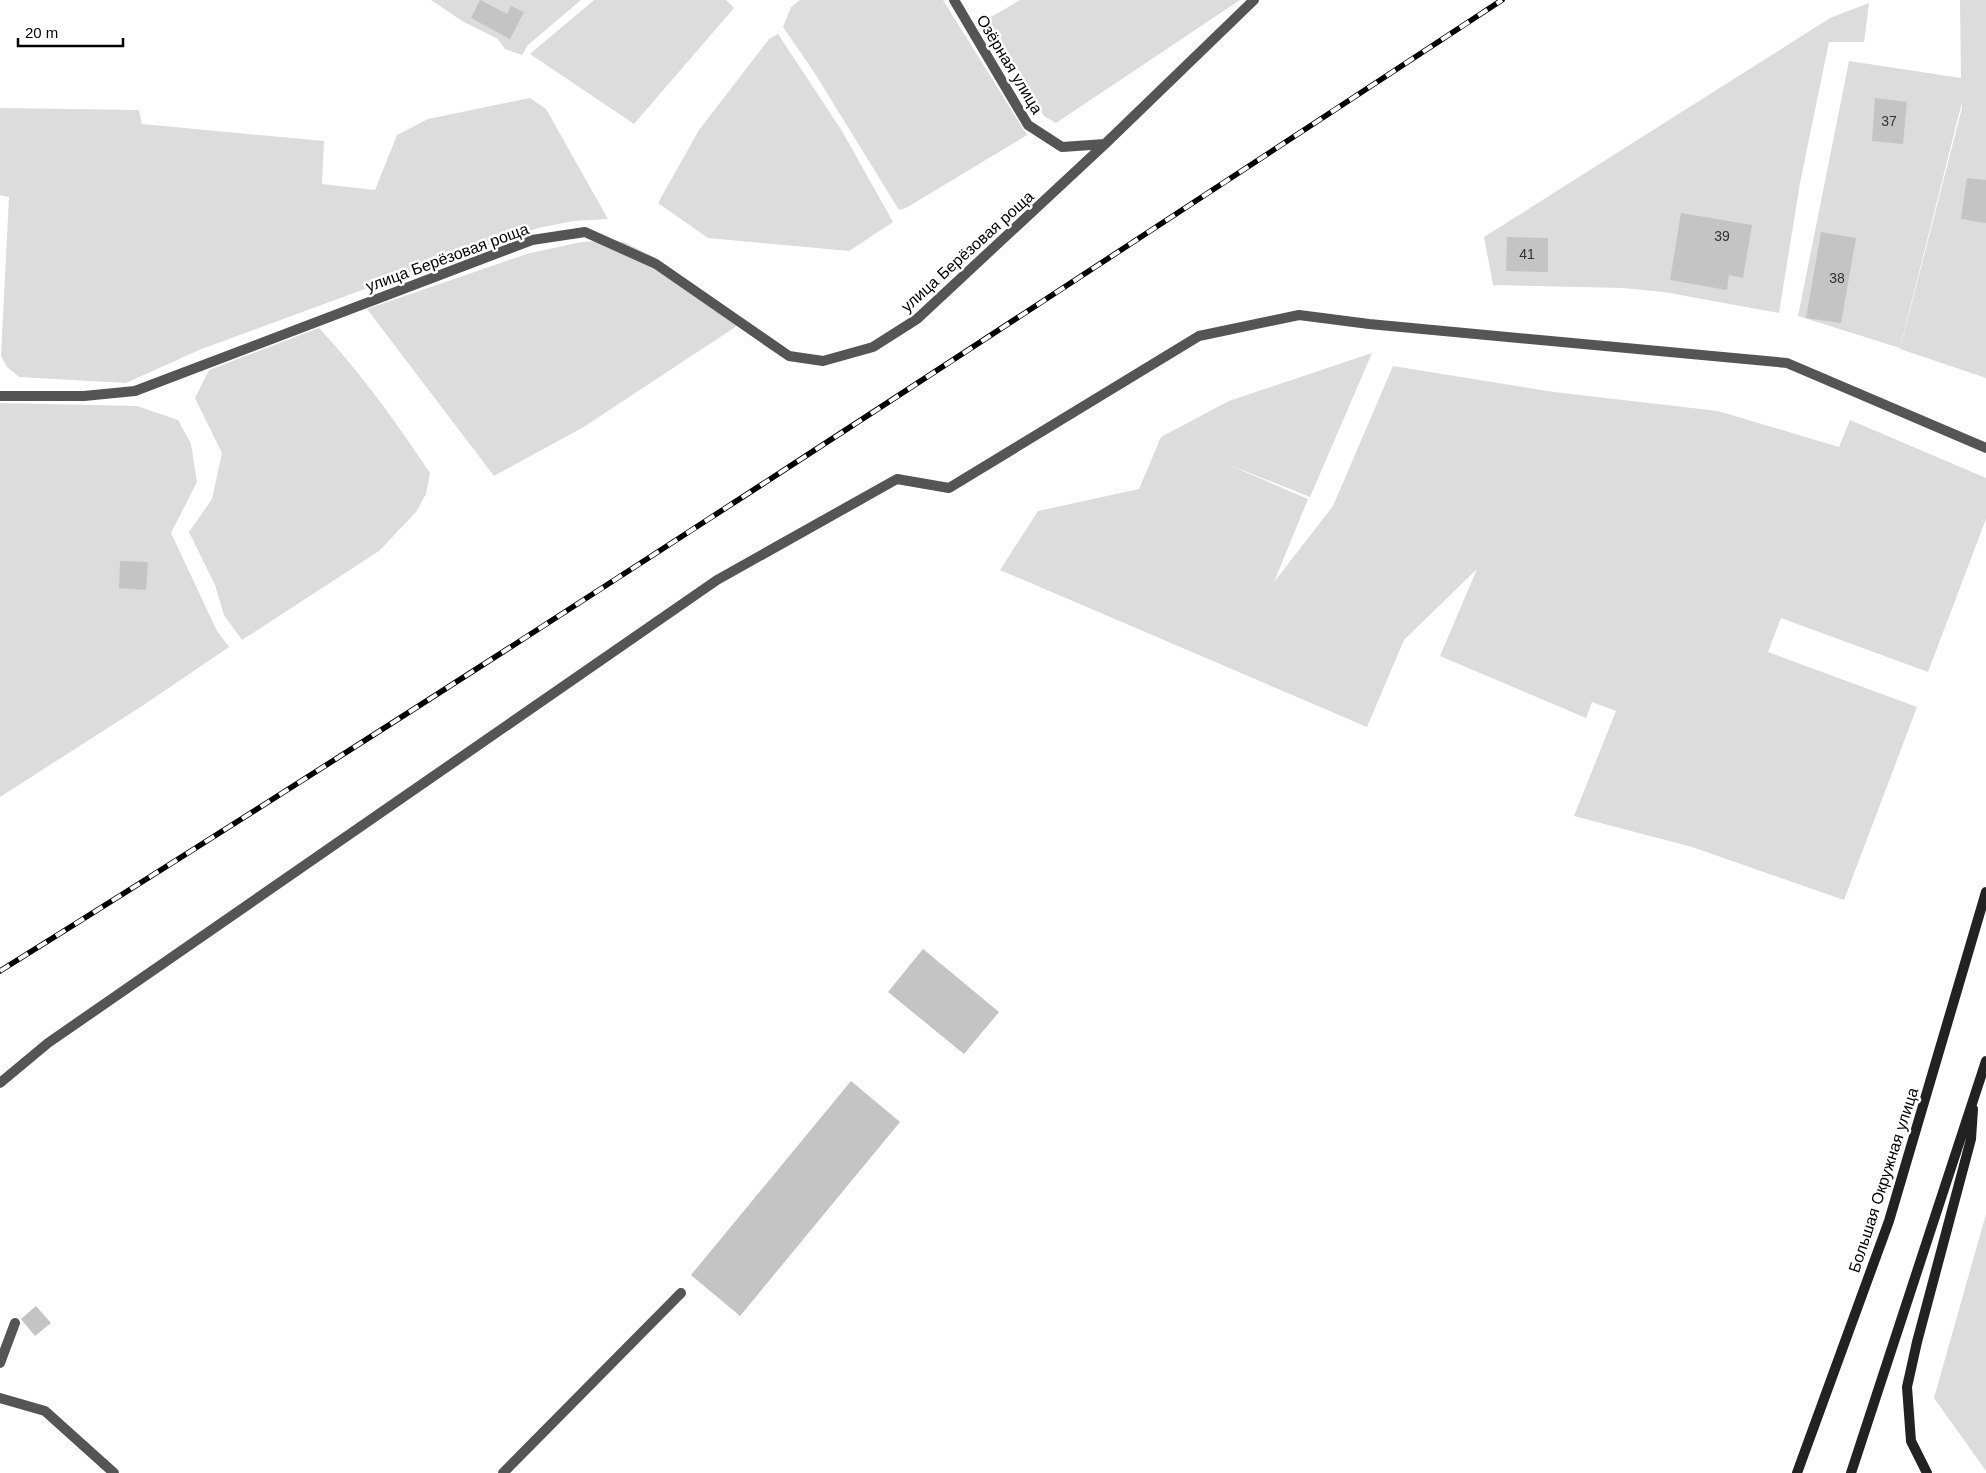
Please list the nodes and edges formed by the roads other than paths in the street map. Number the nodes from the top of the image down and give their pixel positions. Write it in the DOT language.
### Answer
graph roads {
  1 [pos="954,0"];
  2 [pos="1254,0"];
  3 [pos="1106,144"];
  4 [pos="0,396"];
  5 [pos="1986,448"];
  6 [pos="1986,892"];
  7 [pos="1986,1060"];
  8 [pos="0,1083"];
  9 [pos="1974,1093"];
  10 [pos="681,1293"];
  11 [pos="15,1323"];
  12 [pos="0,1363"];
  13 [pos="0,1398"];
  14 [pos="114,1473"];
  15 [pos="503,1473"];
  16 [pos="1796,1473"];
  17 [pos="1851,1473"];
  18 [pos="1927,1473"];
  1 -- 3 [label="lane, Озёрная улица"];
  2 -- 3 [label="lane, улица Берёзовая роща"];
  3 -- 4 [label="lane, улица Берёзовая роща"];
  5 -- 8 [label="lane"];
  6 -- 16 [label="main road, Большая Окружная улица"];
  7 -- 9 [label="main road"];
  9 -- 17 [label="main road"];
  9 -- 18 [label="main road"];
  10 -- 15 [label="lane"];
  11 -- 12 [label="lane"];
  13 -- 14 [label="lane"];
}
